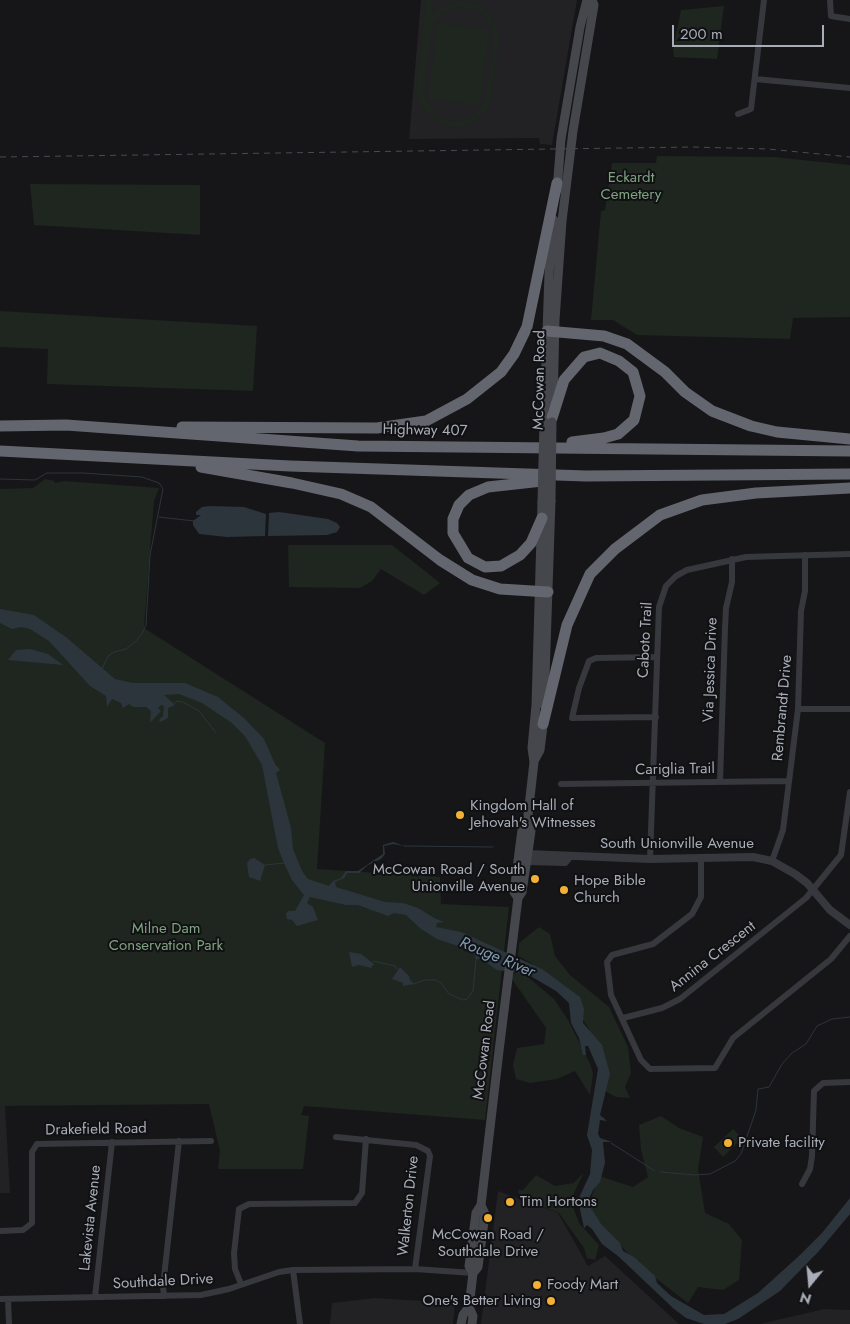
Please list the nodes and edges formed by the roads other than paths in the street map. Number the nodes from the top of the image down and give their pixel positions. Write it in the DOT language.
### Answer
graph roads {
  1 [pos="587,0"];
  2 [pos="592,0"];
  3 [pos="764,0"];
  4 [pos="830,0"];
  5 [pos="850,19"];
  6 [pos="755,79"];
  7 [pos="850,88"];
  8 [pos="738,114"];
  9 [pos="557,183"];
  10 [pos="550,331"];
  11 [pos="549,420"];
  12 [pos="66,425"];
  13 [pos="0,426"];
  14 [pos="850,439"];
  15 [pos="532,448"];
  16 [pos="0,451"];
  17 [pos="850,451"];
  18 [pos="147,458"];
  19 [pos="850,474"];
  20 [pos="574,476"];
  21 [pos="850,488"];
  22 [pos="546,502"];
  23 [pos="542,518"];
  24 [pos="850,554"];
  25 [pos="805,555"];
  26 [pos="732,559"];
  27 [pos="544,592"];
  28 [pos="657,657"];
  29 [pos="798,709"];
  30 [pos="850,709"];
  31 [pos="656,717"];
  32 [pos="543,724"];
  33 [pos="534,762"];
  34 [pos="789,781"];
  35 [pos="720,782"];
  36 [pos="653,783"];
  37 [pos="561,784"];
  38 [pos="850,792"];
  39 [pos="524,857"];
  40 [pos="701,857"];
  41 [pos="650,859"];
  42 [pos="772,861"];
  43 [pos="813,890"];
  44 [pos="850,925"];
  45 [pos="850,936"];
  46 [pos="623,1018"];
  47 [pos="850,1082"];
  48 [pos="336,1137"];
  49 [pos="366,1139"];
  50 [pos="179,1141"];
  51 [pos="211,1141"];
  52 [pos="112,1142"];
  53 [pos="802,1184"];
  54 [pos="0,1231"];
  55 [pos="415,1269"];
  56 [pos="293,1270"];
  57 [pos="473,1273"];
  58 [pos="241,1284"];
  59 [pos="164,1296"];
  60 [pos="95,1297"];
  61 [pos="0,1299"];
  62 [pos="8,1299"];
  63 [pos="469,1307"];
  64 [pos="9,1324"];
  65 [pos="300,1324"];
  66 [pos="462,1324"];
  67 [pos="472,1324"];
  1 -- 9 [label="main road, McCowan Road"];
  2 -- 10 [label="main road, McCowan Road"];
  3 -- 6 [label="street"];
  4 -- 5 [label="street"];
  6 -- 7 [label="street"];
  6 -- 8 [label="street"];
  9 -- 10 [label="main road, McCowan Road"];
  9 -- 12 [label="highway"];
  10 -- 11 [label="main road, McCowan Road"];
  10 -- 14 [label="highway"];
  11 -- 15 [label="highway"];
  11 -- 22 [label="main road, McCowan Road, bridge"];
  12 -- 13 [label="highway, Highway 407"];
  12 -- 15 [label="highway, Highway 407"];
  15 -- 17 [label="highway, Highway 407"];
  16 -- 18 [label="highway"];
  18 -- 20 [label="highway"];
  18 -- 27 [label="highway"];
  19 -- 20 [label="highway"];
  20 -- 23 [label="highway"];
  21 -- 32 [label="highway"];
  22 -- 23 [label="main road, McCowan Road"];
  22 -- 27 [label="main road, McCowan Road"];
  23 -- 27 [label="main road, McCowan Road"];
  24 -- 25 [label="street, Caboto Trail"];
  25 -- 26 [label="street, Caboto Trail"];
  25 -- 29 [label="street, Rembrandt Drive"];
  26 -- 28 [label="street, Caboto Trail"];
  26 -- 35 [label="street, Via Jessica Drive"];
  27 -- 32 [label="main road, McCowan Road"];
  27 -- 33 [label="main road, McCowan Road"];
  28 -- 31 [label="street, Caboto Trail"];
  28 -- 31 [label="street"];
  29 -- 30 [label="street"];
  29 -- 34 [label="street, Rembrandt Drive"];
  31 -- 36 [label="street, Caboto Trail"];
  32 -- 33 [label="main road, McCowan Road"];
  33 -- 39 [label="main road, McCowan Road"];
  34 -- 35 [label="street, Cariglia Trail"];
  34 -- 42 [label="street, Rembrandt Drive"];
  35 -- 36 [label="street, Cariglia Trail"];
  36 -- 37 [label="street, Cariglia Trail"];
  36 -- 41 [label="street, Caboto Trail"];
  38 -- 43 [label="street, Annina Crescent"];
  39 -- 41 [label="street, South Unionville Avenue"];
  39 -- 57 [label="main road, McCowan Road"];
  40 -- 41 [label="street, South Unionville Avenue"];
  40 -- 42 [label="street, South Unionville Avenue"];
  40 -- 46 [label="street"];
  42 -- 43 [label="street, South Unionville Avenue"];
  43 -- 44 [label="street, South Unionville Avenue"];
  43 -- 46 [label="street, Annina Crescent"];
  45 -- 46 [label="street"];
  47 -- 53 [label="street"];
  48 -- 49 [label="street, Walkerton Drive"];
  49 -- 55 [label="street, Walkerton Drive"];
  49 -- 58 [label="street"];
  50 -- 51 [label="street, Drakefield Road"];
  50 -- 52 [label="street, Drakefield Road"];
  50 -- 59 [label="street"];
  52 -- 54 [label="street, Drakefield Road"];
  52 -- 60 [label="street, Lakevista Avenue"];
  55 -- 56 [label="street, Southdale Drive"];
  55 -- 57 [label="street, Southdale Drive"];
  56 -- 58 [label="street, Southdale Drive"];
  56 -- 65 [label="street"];
  57 -- 63 [label="main road, McCowan Road"];
  58 -- 59 [label="street, Southdale Drive"];
  59 -- 60 [label="street, Southdale Drive"];
  60 -- 62 [label="street, Southdale Drive"];
  61 -- 62 [label="street, Southdale Drive"];
  62 -- 64 [label="street"];
  63 -- 66 [label="main road, McCowan Road"];
  63 -- 67 [label="main road, McCowan Road"];
}
